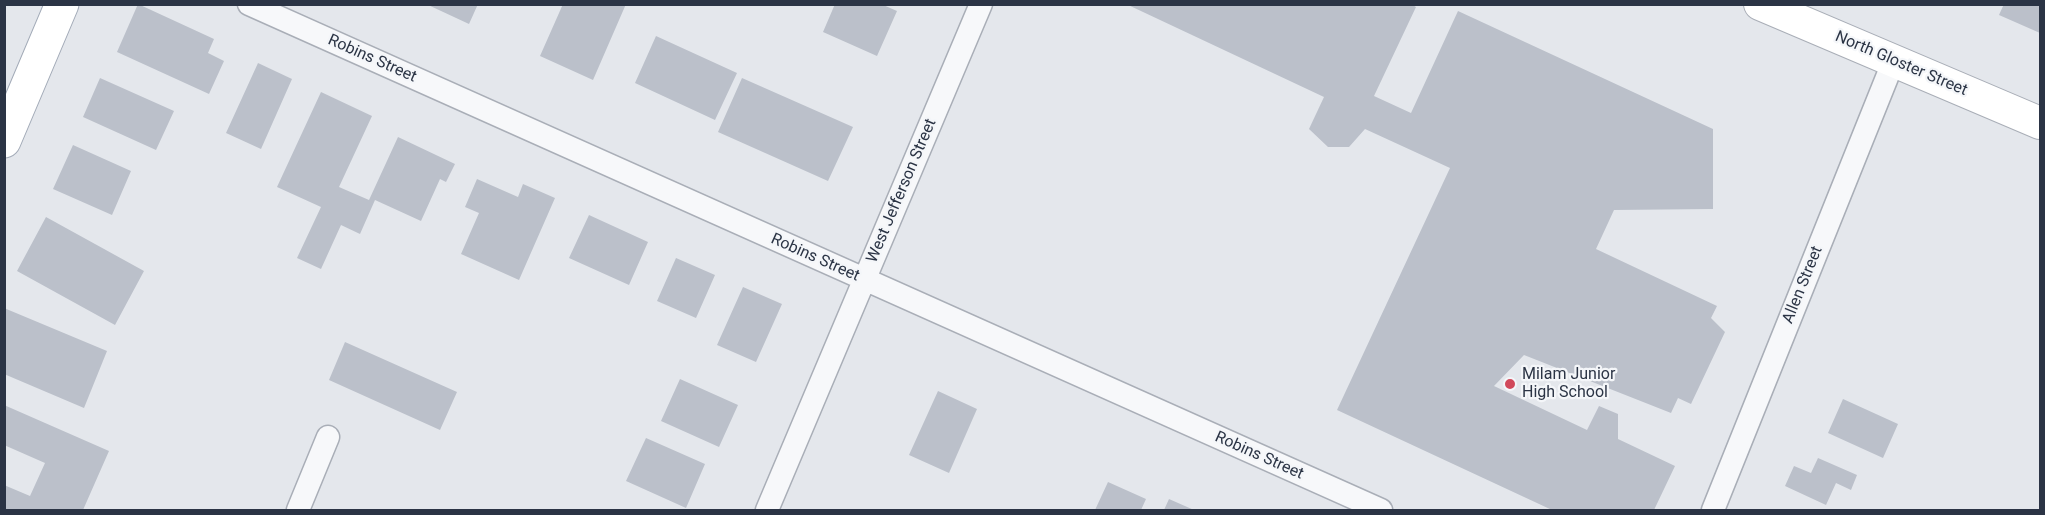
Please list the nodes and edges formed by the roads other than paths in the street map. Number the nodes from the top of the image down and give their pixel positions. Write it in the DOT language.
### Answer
graph roads {
  1 [pos="62,4"];
  2 [pos="249,4"];
  3 [pos="981,4"];
  4 [pos="1760,4"];
  5 [pos="1894,60"];
  6 [pos="2040,123"];
  7 [pos="4,141"];
  8 [pos="864,280"];
  9 [pos="328,437"];
  10 [pos="298,510"];
  11 [pos="767,510"];
  12 [pos="1381,510"];
  13 [pos="1713,510"];
  1 -- 7 [label="main road"];
  2 -- 8 [label="street, Robins Street"];
  3 -- 8 [label="street, West Jefferson Street"];
  4 -- 5 [label="main road, North Gloster Street"];
  5 -- 6 [label="main road, North Gloster Street"];
  5 -- 13 [label="street, Allen Street"];
  8 -- 11 [label="street, West Jefferson Street"];
  8 -- 12 [label="street, Robins Street"];
  9 -- 10 [label="street"];
}
